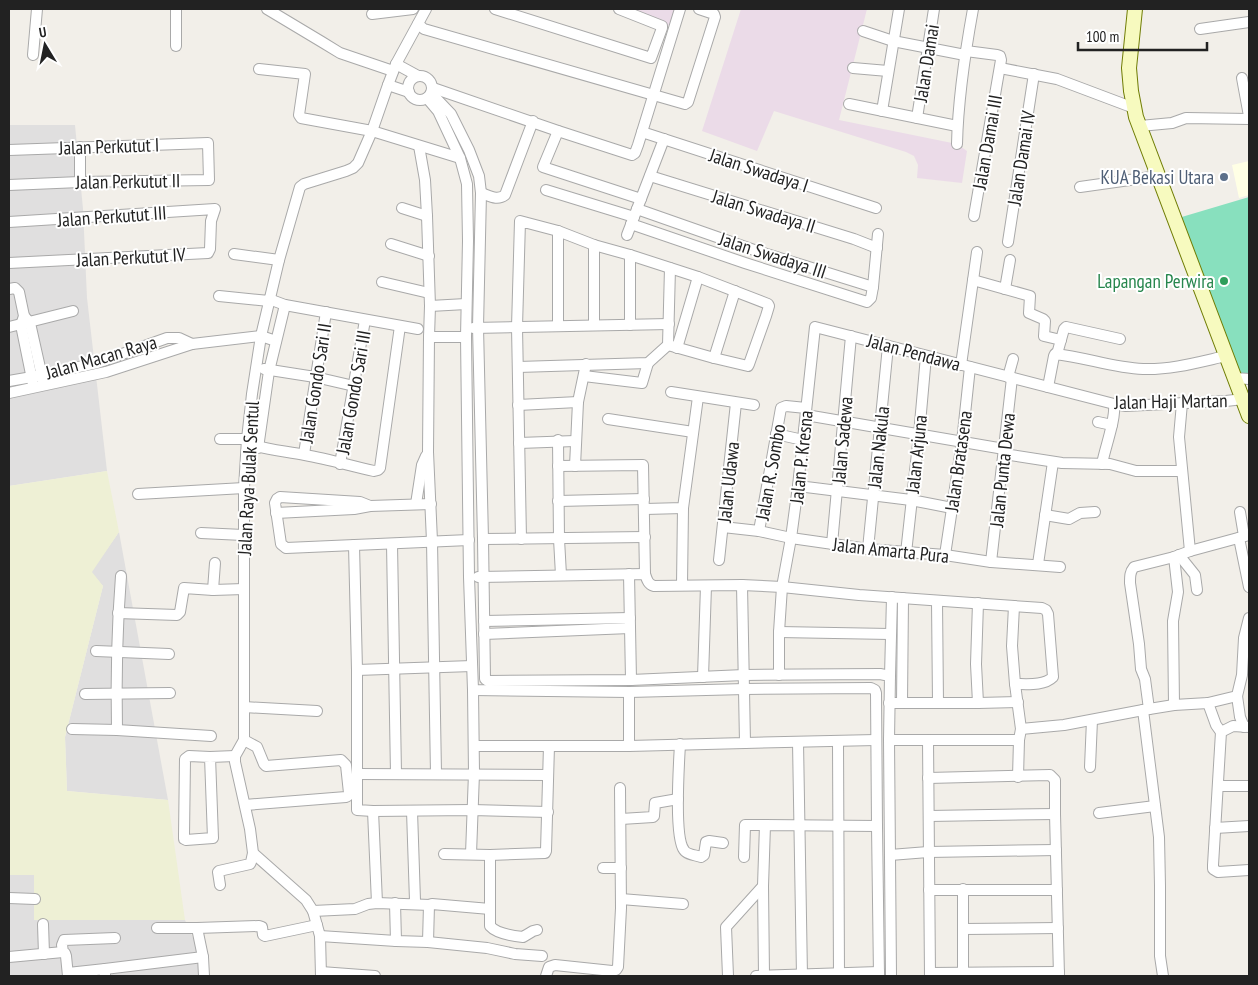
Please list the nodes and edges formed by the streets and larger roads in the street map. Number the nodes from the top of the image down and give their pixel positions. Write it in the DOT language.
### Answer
graph roads {
  1 [pos="36,9"];
  2 [pos="176,9"];
  3 [pos="268,9"];
  4 [pos="413,9"];
  5 [pos="426,9"];
  6 [pos="495,9"];
  7 [pos="619,9"];
  8 [pos="680,9"];
  9 [pos="699,9"];
  10 [pos="899,9"];
  11 [pos="934,9"];
  12 [pos="973,9"];
  13 [pos="1135,9"];
  14 [pos="372,14"];
  15 [pos="1249,22"];
  16 [pos="418,24"];
  17 [pos="1200,29"];
  18 [pos="863,31"];
  19 [pos="893,41"];
  20 [pos="176,46"];
  21 [pos="928,48"];
  22 [pos="965,53"];
  23 [pos="33,55"];
  24 [pos="259,68"];
  25 [pos="395,68"];
  26 [pos="853,68"];
  27 [pos="1000,68"];
  28 [pos="888,71"];
  29 [pos="1034,74"];
  30 [pos="418,76"];
  31 [pos="1242,78"];
  32 [pos="388,85"];
  33 [pos="409,92"];
  34 [pos="431,93"];
  35 [pos="653,95"];
  36 [pos="850,104"];
  37 [pos="1134,108"];
  38 [pos="882,111"];
  39 [pos="917,118"];
  40 [pos="1249,118"];
  41 [pos="533,121"];
  42 [pos="957,126"];
  43 [pos="1140,126"];
  44 [pos="372,131"];
  45 [pos="558,131"];
  46 [pos="642,132"];
  47 [pos="664,139"];
  48 [pos="208,142"];
  49 [pos="957,144"];
  50 [pos="419,146"];
  51 [pos="80,147"];
  52 [pos="9,150"];
  53 [pos="460,158"];
  54 [pos="650,176"];
  55 [pos="1158,176"];
  56 [pos="80,182"];
  57 [pos="9,185"];
  58 [pos="1080,187"];
  59 [pos="546,190"];
  60 [pos="481,193"];
  61 [pos="402,208"];
  62 [pos="876,208"];
  63 [pos="215,209"];
  64 [pos="636,212"];
  65 [pos="427,216"];
  66 [pos="974,216"];
  67 [pos="9,222"];
  68 [pos="558,232"];
  69 [pos="878,234"];
  70 [pos="627,235"];
  71 [pos="468,241"];
  72 [pos="480,241"];
  73 [pos="1008,242"];
  74 [pos="391,244"];
  75 [pos="594,245"];
  76 [pos="877,248"];
  77 [pos="977,252"];
  78 [pos="234,254"];
  79 [pos="630,255"];
  80 [pos="429,256"];
  81 [pos="280,260"];
  82 [pos="1010,260"];
  83 [pos="9,264"];
  84 [pos="670,268"];
  85 [pos="698,277"];
  86 [pos="973,280"];
  87 [pos="382,282"];
  88 [pos="873,286"];
  89 [pos="9,289"];
  90 [pos="1005,289"];
  91 [pos="735,291"];
  92 [pos="429,294"];
  93 [pos="218,296"];
  94 [pos="269,300"];
  95 [pos="466,304"];
  96 [pos="285,305"];
  97 [pos="430,306"];
  98 [pos="73,311"];
  99 [pos="326,312"];
  100 [pos="366,320"];
  101 [pos="25,321"];
  102 [pos="669,324"];
  103 [pos="630,325"];
  104 [pos="400,326"];
  105 [pos="558,326"];
  106 [pos="594,326"];
  107 [pos="9,327"];
  108 [pos="478,327"];
  109 [pos="517,327"];
  110 [pos="815,327"];
  111 [pos="418,329"];
  112 [pos="466,333"];
  113 [pos="261,336"];
  114 [pos="851,336"];
  115 [pos="429,337"];
  116 [pos="1120,338"];
  117 [pos="1061,340"];
  118 [pos="276,341"];
  119 [pos="888,346"];
  120 [pos="673,347"];
  121 [pos="1057,354"];
  122 [pos="926,356"];
  123 [pos="1226,356"];
  124 [pos="714,358"];
  125 [pos="1013,359"];
  126 [pos="648,363"];
  127 [pos="586,364"];
  128 [pos="256,366"];
  129 [pos="518,366"];
  130 [pos="965,366"];
  131 [pos="269,371"];
  132 [pos="584,376"];
  133 [pos="315,378"];
  134 [pos="1010,378"];
  135 [pos="1235,378"];
  136 [pos="1249,378"];
  137 [pos="9,381"];
  138 [pos="38,381"];
  139 [pos="354,386"];
  140 [pos="1048,387"];
  141 [pos="9,392"];
  142 [pos="671,392"];
  143 [pos="698,397"];
  144 [pos="1243,399"];
  145 [pos="578,402"];
  146 [pos="736,403"];
  147 [pos="1182,403"];
  148 [pos="1114,404"];
  149 [pos="518,405"];
  150 [pos="754,405"];
  151 [pos="806,411"];
  152 [pos="1249,416"];
  153 [pos="608,420"];
  154 [pos="843,421"];
  155 [pos="1098,422"];
  156 [pos="1112,425"];
  157 [pos="880,427"];
  158 [pos="693,432"];
  159 [pos="776,434"];
  160 [pos="919,435"];
  161 [pos="220,439"];
  162 [pos="558,440"];
  163 [pos="575,440"];
  164 [pos="803,440"];
  165 [pos="247,441"];
  166 [pos="519,442"];
  167 [pos="962,442"];
  168 [pos="258,448"];
  169 [pos="428,452"];
  170 [pos="1004,452"];
  171 [pos="304,454"];
  172 [pos="1053,462"];
  173 [pos="340,464"];
  174 [pos="1102,464"];
  175 [pos="558,466"];
  176 [pos="575,466"];
  177 [pos="1182,471"];
  178 [pos="798,486"];
  179 [pos="244,488"];
  180 [pos="837,492"];
  181 [pos="138,494"];
  182 [pos="874,495"];
  183 [pos="911,500"];
  184 [pos="558,501"];
  185 [pos="416,504"];
  186 [pos="431,504"];
  187 [pos="644,504"];
  188 [pos="370,506"];
  189 [pos="683,508"];
  190 [pos="952,508"];
  191 [pos="1095,512"];
  192 [pos="1240,512"];
  193 [pos="276,513"];
  194 [pos="1045,516"];
  195 [pos="723,527"];
  196 [pos="759,531"];
  197 [pos="201,534"];
  198 [pos="243,535"];
  199 [pos="1244,536"];
  200 [pos="645,537"];
  201 [pos="791,538"];
  202 [pos="483,539"];
  203 [pos="521,539"];
  204 [pos="559,539"];
  205 [pos="469,540"];
  206 [pos="432,541"];
  207 [pos="392,544"];
  208 [pos="832,544"];
  209 [pos="354,545"];
  210 [pos="868,549"];
  211 [pos="1190,551"];
  212 [pos="906,553"];
  213 [pos="945,556"];
  214 [pos="1177,556"];
  215 [pos="719,560"];
  216 [pos="991,562"];
  217 [pos="215,563"];
  218 [pos="1038,564"];
  219 [pos="1060,566"];
  220 [pos="629,574"];
  221 [pos="645,574"];
  222 [pos="561,575"];
  223 [pos="121,576"];
  224 [pos="469,577"];
  225 [pos="483,577"];
  226 [pos="742,585"];
  227 [pos="682,586"];
  228 [pos="706,586"];
  229 [pos="782,587"];
  230 [pos="1249,587"];
  231 [pos="244,589"];
  232 [pos="213,590"];
  233 [pos="1196,590"];
  234 [pos="892,597"];
  235 [pos="903,598"];
  236 [pos="937,601"];
  237 [pos="978,603"];
  238 [pos="1014,606"];
  239 [pos="118,613"];
  240 [pos="1249,618"];
  241 [pos="484,621"];
  242 [pos="630,623"];
  243 [pos="779,632"];
  244 [pos="484,634"];
  245 [pos="890,634"];
  246 [pos="96,651"];
  247 [pos="118,653"];
  248 [pos="169,654"];
  249 [pos="472,666"];
  250 [pos="433,667"];
  251 [pos="394,668"];
  252 [pos="357,670"];
  253 [pos="744,675"];
  254 [pos="779,675"];
  255 [pos="890,676"];
  256 [pos="703,677"];
  257 [pos="632,680"];
  258 [pos="1015,684"];
  259 [pos="744,688"];
  260 [pos="473,690"];
  261 [pos="629,692"];
  262 [pos="170,693"];
  263 [pos="85,694"];
  264 [pos="116,694"];
  265 [pos="1237,696"];
  266 [pos="1018,702"];
  267 [pos="889,703"];
  268 [pos="902,703"];
  269 [pos="938,703"];
  270 [pos="1208,703"];
  271 [pos="978,704"];
  272 [pos="1174,705"];
  273 [pos="244,707"];
  274 [pos="1146,709"];
  275 [pos="317,710"];
  276 [pos="1092,720"];
  277 [pos="1246,727"];
  278 [pos="72,729"];
  279 [pos="1021,729"];
  280 [pos="117,730"];
  281 [pos="1221,732"];
  282 [pos="212,736"];
  283 [pos="244,740"];
  284 [pos="876,740"];
  285 [pos="889,740"];
  286 [pos="928,740"];
  287 [pos="1019,740"];
  288 [pos="838,741"];
  289 [pos="798,742"];
  290 [pos="745,743"];
  291 [pos="680,744"];
  292 [pos="474,746"];
  293 [pos="549,746"];
  294 [pos="629,746"];
  295 [pos="235,756"];
  296 [pos="210,757"];
  297 [pos="1090,767"];
  298 [pos="474,773"];
  299 [pos="358,774"];
  300 [pos="396,774"];
  301 [pos="436,774"];
  302 [pos="548,775"];
  303 [pos="1018,777"];
  304 [pos="928,778"];
  305 [pos="1218,786"];
  306 [pos="1249,786"];
  307 [pos="620,788"];
  308 [pos="678,799"];
  309 [pos="245,805"];
  310 [pos="1155,806"];
  311 [pos="472,810"];
  312 [pos="373,811"];
  313 [pos="412,811"];
  314 [pos="548,812"];
  315 [pos="1099,813"];
  316 [pos="1055,814"];
  317 [pos="929,816"];
  318 [pos="621,819"];
  319 [pos="764,825"];
  320 [pos="799,826"];
  321 [pos="1249,826"];
  322 [pos="838,827"];
  323 [pos="1215,828"];
  324 [pos="877,831"];
  325 [pos="890,836"];
  326 [pos="723,843"];
  327 [pos="1056,850"];
  328 [pos="928,852"];
  329 [pos="253,853"];
  330 [pos="444,854"];
  331 [pos="471,854"];
  332 [pos="490,855"];
  333 [pos="890,855"];
  334 [pos="744,858"];
  335 [pos="603,868"];
  336 [pos="621,868"];
  337 [pos="1249,870"];
  338 [pos="220,885"];
  339 [pos="763,886"];
  340 [pos="963,889"];
  341 [pos="929,890"];
  342 [pos="1057,890"];
  343 [pos="9,898"];
  344 [pos="35,898"];
  345 [pos="621,899"];
  346 [pos="377,903"];
  347 [pos="395,904"];
  348 [pos="412,904"];
  349 [pos="684,904"];
  350 [pos="430,905"];
  351 [pos="490,909"];
  352 [pos="313,911"];
  353 [pos="43,924"];
  354 [pos="156,928"];
  355 [pos="197,928"];
  356 [pos="1058,928"];
  357 [pos="964,929"];
  358 [pos="536,930"];
  359 [pos="319,931"];
  360 [pos="116,938"];
  361 [pos="396,941"];
  362 [pos="428,942"];
  363 [pos="63,952"];
  364 [pos="9,953"];
  365 [pos="44,954"];
  366 [pos="542,956"];
  367 [pos="9,957"];
  368 [pos="203,957"];
  369 [pos="105,972"];
  370 [pos="963,973"];
  371 [pos="68,974"];
  372 [pos="321,974"];
  373 [pos="879,974"];
  374 [pos="1059,974"];
  375 [pos="802,975"];
  376 [pos="839,975"];
  377 [pos="930,975"];
  378 [pos="204,976"];
  379 [pos="375,976"];
  380 [pos="546,976"];
  381 [pos="728,976"];
  382 [pos="756,976"];
  383 [pos="764,976"];
  384 [pos="891,976"];
  385 [pos="1163,976"];
  1 -- 23 [label="street"];
  2 -- 20 [label="street"];
  3 -- 25 [label="street"];
  4 -- 14 [label="street"];
  5 -- 16 [label="street, Jalan Raya Bulak Sentul"];
  6 -- 7 [label="street"];
  8 -- 35 [label="street"];
  9 -- 35 [label="street"];
  10 -- 19 [label="street"];
  11 -- 21 [label="street, Jalan Damai"];
  12 -- 22 [label="street"];
  13 -- 37 [label="street"];
  15 -- 17 [label="street"];
  16 -- 25 [label="street, Jalan Raya Bulak Sentul"];
  16 -- 35 [label="street"];
  18 -- 19 [label="street"];
  19 -- 21 [label="street"];
  19 -- 28 [label="street"];
  21 -- 22 [label="street"];
  21 -- 39 [label="street, Jalan Damai"];
  22 -- 27 [label="street, Jalan Damai III"];
  22 -- 42 [label="street"];
  24 -- 44 [label="street"];
  25 -- 30 [label="street"];
  25 -- 32 [label="street, Jalan Raya Bulak Sentul"];
  26 -- 28 [label="street"];
  27 -- 29 [label="street, Jalan Damai III"];
  27 -- 66 [label="street, Jalan Damai III"];
  28 -- 38 [label="street"];
  29 -- 37 [label="street, Jalan Damai III"];
  29 -- 73 [label="street, Jalan Damai IV"];
  30 -- 33 [label="street"];
  30 -- 34 [label="street"];
  31 -- 40 [label="street"];
  32 -- 33 [label="street"];
  32 -- 44 [label="street, Jalan Raya Bulak Sentul"];
  33 -- 34 [label="street"];
  34 -- 41 [label="street"];
  34 -- 53 [label="street"];
  34 -- 60 [label="street"];
  35 -- 46 [label="street"];
  36 -- 38 [label="street"];
  37 -- 43 [label="street"];
  38 -- 39 [label="street"];
  39 -- 42 [label="street"];
  40 -- 43 [label="street"];
  41 -- 45 [label="street"];
  41 -- 60 [label="street"];
  42 -- 49 [label="street"];
  43 -- 55 [label="street"];
  44 -- 50 [label="street"];
  44 -- 81 [label="street, Jalan Raya Bulak Sentul"];
  45 -- 46 [label="street"];
  45 -- 64 [label="street"];
  46 -- 47 [label="street, Jalan Swadaya I"];
  47 -- 54 [label="street"];
  47 -- 62 [label="street, Jalan Swadaya I"];
  48 -- 51 [label="street, Jalan Perkutut I"];
  48 -- 56 [label="street, Jalan Perkutut II"];
  50 -- 53 [label="street"];
  50 -- 65 [label="street"];
  51 -- 52 [label="street, Jalan Perkutut I"];
  51 -- 56 [label="street"];
  53 -- 71 [label="street"];
  54 -- 64 [label="street"];
  54 -- 76 [label="street, Jalan Swadaya II"];
  55 -- 58 [label="street"];
  55 -- 123 [label="street"];
  56 -- 57 [label="street, Jalan Perkutut II"];
  59 -- 64 [label="street"];
  60 -- 72 [label="street"];
  61 -- 65 [label="street"];
  63 -- 67 [label="street, Jalan Perkutut III"];
  63 -- 83 [label="street, Jalan Perkutut IV"];
  64 -- 70 [label="street"];
  64 -- 88 [label="street, Jalan Swadaya III"];
  64 -- 88 [label="street"];
  65 -- 80 [label="street"];
  68 -- 75 [label="street"];
  68 -- 105 [label="street"];
  68 -- 109 [label="street"];
  69 -- 76 [label="street"];
  71 -- 72 [label="street"];
  71 -- 95 [label="street"];
  72 -- 108 [label="street"];
  74 -- 80 [label="street"];
  75 -- 79 [label="street"];
  75 -- 106 [label="street"];
  76 -- 88 [label="street"];
  77 -- 86 [label="street, Jalan Bratasena"];
  78 -- 81 [label="street"];
  79 -- 84 [label="street"];
  79 -- 103 [label="street"];
  80 -- 92 [label="street"];
  81 -- 94 [label="street, Jalan Raya Bulak Sentul"];
  82 -- 90 [label="street"];
  84 -- 85 [label="street"];
  84 -- 102 [label="street"];
  85 -- 91 [label="street"];
  85 -- 120 [label="street"];
  86 -- 90 [label="street"];
  86 -- 130 [label="street, Jalan Bratasena"];
  87 -- 92 [label="street"];
  89 -- 101 [label="street"];
  90 -- 117 [label="street"];
  91 -- 124 [label="street"];
  91 -- 124 [label="street"];
  92 -- 97 [label="street"];
  93 -- 94 [label="street"];
  94 -- 96 [label="street"];
  94 -- 113 [label="street, Jalan Raya Bulak Sentul"];
  95 -- 97 [label="street"];
  95 -- 112 [label="street"];
  96 -- 99 [label="street"];
  96 -- 118 [label="street"];
  97 -- 115 [label="street"];
  98 -- 101 [label="street"];
  99 -- 100 [label="street"];
  99 -- 133 [label="street, Jalan Gondo Sari II"];
  100 -- 104 [label="street"];
  100 -- 139 [label="street, Jalan Gondo Sari III"];
  101 -- 107 [label="street"];
  101 -- 138 [label="street"];
  102 -- 103 [label="street"];
  102 -- 120 [label="street"];
  103 -- 106 [label="street"];
  104 -- 111 [label="street"];
  104 -- 173 [label="street"];
  105 -- 106 [label="street"];
  105 -- 109 [label="street"];
  108 -- 109 [label="street"];
  108 -- 112 [label="street"];
  108 -- 202 [label="street"];
  109 -- 129 [label="street"];
  110 -- 114 [label="street, Jalan Pendawa"];
  110 -- 151 [label="street, Jalan P. Kresna"];
  112 -- 115 [label="street"];
  112 -- 205 [label="street"];
  113 -- 118 [label="street, Jalan Macan Raya"];
  113 -- 128 [label="street, Jalan Raya Bulak Sentul"];
  113 -- 138 [label="street, Jalan Macan Raya"];
  114 -- 119 [label="street, Jalan Pendawa"];
  114 -- 154 [label="street, Jalan Sadewa"];
  115 -- 169 [label="street"];
  116 -- 117 [label="street"];
  117 -- 121 [label="street"];
  118 -- 131 [label="street"];
  119 -- 122 [label="street, Jalan Pendawa"];
  119 -- 157 [label="street, Jalan Nakula"];
  120 -- 124 [label="street"];
  120 -- 126 [label="street"];
  121 -- 123 [label="street"];
  121 -- 140 [label="street"];
  122 -- 130 [label="street, Jalan Pendawa"];
  122 -- 160 [label="street, Jalan Arjuna"];
  123 -- 135 [label="street"];
  125 -- 134 [label="street, Jalan Punta Dewa"];
  126 -- 127 [label="street"];
  126 -- 132 [label="street"];
  127 -- 129 [label="street"];
  127 -- 132 [label="street"];
  128 -- 131 [label="street"];
  128 -- 165 [label="street, Jalan Raya Bulak Sentul"];
  129 -- 149 [label="street"];
  130 -- 134 [label="street, Jalan Pendawa"];
  130 -- 167 [label="street, Jalan Bratasena"];
  131 -- 133 [label="street"];
  131 -- 168 [label="street"];
  132 -- 145 [label="street"];
  133 -- 139 [label="street"];
  133 -- 171 [label="street, Jalan Gondo Sari II"];
  134 -- 140 [label="street, Jalan Haji Martan"];
  134 -- 170 [label="street, Jalan Punta Dewa"];
  135 -- 136 [label="street"];
  135 -- 144 [label="street"];
  137 -- 138 [label="street, Jalan Macan Raya"];
  138 -- 141 [label="street, Jalan Macan Raya"];
  139 -- 173 [label="street, Jalan Gondo Sari III"];
  140 -- 148 [label="street, Jalan Haji Martan"];
  142 -- 143 [label="street"];
  143 -- 146 [label="street"];
  143 -- 158 [label="street"];
  144 -- 147 [label="street, Jalan Haji Martan"];
  144 -- 152 [label="street"];
  145 -- 149 [label="street"];
  145 -- 163 [label="street"];
  146 -- 150 [label="street"];
  146 -- 195 [label="street, Jalan Udawa"];
  147 -- 148 [label="street, Jalan Haji Martan"];
  147 -- 177 [label="street"];
  148 -- 156 [label="street"];
  149 -- 166 [label="street"];
  151 -- 154 [label="street"];
  151 -- 159 [label="street, Jalan R. Sombo"];
  151 -- 164 [label="street, Jalan P. Kresna"];
  153 -- 158 [label="street"];
  154 -- 157 [label="street"];
  154 -- 180 [label="street, Jalan Sadewa"];
  155 -- 156 [label="street"];
  156 -- 174 [label="street"];
  157 -- 160 [label="street"];
  157 -- 182 [label="street, Jalan Nakula"];
  158 -- 189 [label="street"];
  159 -- 164 [label="street"];
  159 -- 196 [label="street, Jalan R. Sombo"];
  160 -- 167 [label="street"];
  160 -- 183 [label="street, Jalan Arjuna"];
  161 -- 165 [label="street"];
  162 -- 163 [label="street"];
  162 -- 166 [label="street"];
  162 -- 175 [label="street"];
  163 -- 176 [label="street"];
  164 -- 178 [label="street, Jalan P. Kresna"];
  165 -- 168 [label="street"];
  165 -- 179 [label="street, Jalan Raya Bulak Sentul"];
  166 -- 203 [label="street"];
  167 -- 170 [label="street"];
  167 -- 190 [label="street, Jalan Bratasena"];
  168 -- 171 [label="street"];
  169 -- 185 [label="street"];
  169 -- 186 [label="street"];
  170 -- 172 [label="street"];
  170 -- 216 [label="street, Jalan Punta Dewa"];
  171 -- 173 [label="street"];
  172 -- 174 [label="street"];
  172 -- 194 [label="street"];
  174 -- 177 [label="street"];
  175 -- 176 [label="street"];
  175 -- 184 [label="street"];
  176 -- 187 [label="street"];
  177 -- 211 [label="street"];
  178 -- 180 [label="street"];
  178 -- 201 [label="street, Jalan P. Kresna"];
  179 -- 181 [label="street"];
  179 -- 198 [label="street, Jalan Raya Bulak Sentul"];
  180 -- 182 [label="street"];
  180 -- 208 [label="street, Jalan Sadewa"];
  182 -- 183 [label="street"];
  182 -- 210 [label="street, Jalan Nakula"];
  183 -- 190 [label="street"];
  183 -- 212 [label="street, Jalan Arjuna"];
  184 -- 187 [label="street"];
  184 -- 204 [label="street"];
  185 -- 186 [label="street"];
  185 -- 188 [label="street"];
  186 -- 206 [label="street"];
  187 -- 189 [label="street"];
  187 -- 200 [label="street"];
  188 -- 193 [label="street"];
  188 -- 193 [label="street"];
  189 -- 227 [label="street"];
  190 -- 213 [label="street, Jalan Bratasena"];
  191 -- 194 [label="street"];
  192 -- 199 [label="street"];
  193 -- 209 [label="street"];
  194 -- 218 [label="street"];
  195 -- 196 [label="street, Jalan Amarta Pura"];
  195 -- 215 [label="street, Jalan Udawa"];
  196 -- 201 [label="street, Jalan Amarta Pura"];
  197 -- 198 [label="street"];
  198 -- 231 [label="street, Jalan Raya Bulak Sentul"];
  199 -- 211 [label="street"];
  199 -- 230 [label="street"];
  200 -- 204 [label="street"];
  200 -- 221 [label="street"];
  201 -- 208 [label="street, Jalan Amarta Pura"];
  201 -- 229 [label="street, Jalan P. Kresna"];
  202 -- 203 [label="street"];
  202 -- 225 [label="street"];
  203 -- 204 [label="street"];
  204 -- 222 [label="street"];
  205 -- 206 [label="street"];
  205 -- 224 [label="street"];
  206 -- 207 [label="street"];
  206 -- 250 [label="street"];
  207 -- 209 [label="street"];
  207 -- 251 [label="street"];
  208 -- 210 [label="street, Jalan Amarta Pura"];
  209 -- 252 [label="street"];
  210 -- 212 [label="street, Jalan Amarta Pura"];
  211 -- 214 [label="street"];
  212 -- 213 [label="street, Jalan Amarta Pura"];
  213 -- 216 [label="street, Jalan Amarta Pura"];
  214 -- 233 [label="street"];
  214 -- 272 [label="street"];
  214 -- 274 [label="street"];
  216 -- 218 [label="street, Jalan Amarta Pura"];
  217 -- 232 [label="street"];
  218 -- 219 [label="street, Jalan Amarta Pura"];
  220 -- 221 [label="street"];
  220 -- 222 [label="street"];
  220 -- 242 [label="street"];
  221 -- 227 [label="street"];
  222 -- 225 [label="street"];
  223 -- 239 [label="street"];
  224 -- 225 [label="street"];
  224 -- 249 [label="street"];
  225 -- 241 [label="street"];
  226 -- 228 [label="street"];
  226 -- 229 [label="street"];
  226 -- 253 [label="street"];
  227 -- 228 [label="street"];
  228 -- 256 [label="street"];
  229 -- 234 [label="street"];
  229 -- 243 [label="street, Jalan P. Kresna"];
  231 -- 232 [label="street"];
  231 -- 273 [label="street, Jalan Raya Bulak Sentul"];
  232 -- 239 [label="street"];
  234 -- 235 [label="street"];
  234 -- 245 [label="street"];
  235 -- 236 [label="street"];
  235 -- 268 [label="street"];
  236 -- 237 [label="street"];
  236 -- 269 [label="street"];
  237 -- 238 [label="street"];
  237 -- 271 [label="street"];
  238 -- 258 [label="street"];
  238 -- 258 [label="street"];
  239 -- 247 [label="street"];
  240 -- 265 [label="street"];
  241 -- 242 [label="street"];
  241 -- 244 [label="street"];
  242 -- 244 [label="street"];
  242 -- 257 [label="street"];
  243 -- 245 [label="street"];
  243 -- 254 [label="street, Jalan P. Kresna"];
  244 -- 257 [label="street"];
  245 -- 255 [label="street"];
  246 -- 247 [label="street"];
  247 -- 248 [label="street"];
  247 -- 264 [label="street"];
  249 -- 250 [label="street"];
  249 -- 260 [label="street"];
  250 -- 251 [label="street"];
  250 -- 301 [label="street"];
  251 -- 252 [label="street"];
  251 -- 300 [label="street"];
  252 -- 299 [label="street"];
  253 -- 254 [label="street"];
  253 -- 256 [label="street"];
  253 -- 259 [label="street"];
  254 -- 255 [label="street"];
  255 -- 267 [label="street"];
  256 -- 257 [label="street"];
  258 -- 266 [label="street"];
  259 -- 261 [label="street"];
  259 -- 284 [label="street"];
  259 -- 290 [label="street"];
  260 -- 261 [label="street"];
  260 -- 292 [label="street"];
  261 -- 294 [label="street"];
  262 -- 264 [label="street"];
  263 -- 264 [label="street"];
  264 -- 280 [label="street"];
  265 -- 270 [label="street"];
  265 -- 277 [label="street"];
  266 -- 271 [label="street"];
  266 -- 279 [label="street"];
  267 -- 268 [label="street"];
  267 -- 285 [label="street"];
  268 -- 269 [label="street"];
  269 -- 271 [label="street"];
  270 -- 272 [label="street"];
  270 -- 281 [label="street"];
  272 -- 274 [label="street"];
  273 -- 275 [label="street"];
  273 -- 283 [label="street, Jalan Raya Bulak Sentul"];
  274 -- 276 [label="street"];
  274 -- 310 [label="street"];
  276 -- 279 [label="street"];
  276 -- 297 [label="street"];
  277 -- 281 [label="street"];
  278 -- 280 [label="street"];
  279 -- 287 [label="street"];
  280 -- 282 [label="street"];
  281 -- 305 [label="street"];
  283 -- 295 [label="street, Jalan Raya Bulak Sentul"];
  283 -- 309 [label="street"];
  284 -- 288 [label="street"];
  284 -- 324 [label="street"];
  285 -- 286 [label="street"];
  285 -- 325 [label="street"];
  286 -- 287 [label="street"];
  286 -- 304 [label="street"];
  287 -- 303 [label="street"];
  288 -- 289 [label="street"];
  288 -- 322 [label="street"];
  289 -- 290 [label="street"];
  289 -- 320 [label="street"];
  290 -- 291 [label="street"];
  291 -- 294 [label="street"];
  291 -- 308 [label="street"];
  292 -- 293 [label="street"];
  292 -- 298 [label="street"];
  293 -- 294 [label="street"];
  293 -- 302 [label="street"];
  295 -- 296 [label="street"];
  295 -- 309 [label="street"];
  296 -- 296 [label="street"];
  298 -- 301 [label="street"];
  298 -- 302 [label="street"];
  298 -- 311 [label="street"];
  299 -- 300 [label="street"];
  299 -- 312 [label="street"];
  300 -- 301 [label="street"];
  302 -- 314 [label="street"];
  303 -- 304 [label="street"];
  303 -- 316 [label="street"];
  304 -- 317 [label="street"];
  305 -- 306 [label="street"];
  305 -- 323 [label="street"];
  307 -- 318 [label="street"];
  308 -- 318 [label="street"];
  308 -- 326 [label="street"];
  309 -- 329 [label="street"];
  310 -- 315 [label="street"];
  310 -- 385 [label="street"];
  311 -- 313 [label="street"];
  311 -- 314 [label="street"];
  311 -- 331 [label="street"];
  312 -- 313 [label="street"];
  312 -- 346 [label="street"];
  313 -- 348 [label="street"];
  314 -- 332 [label="street"];
  316 -- 317 [label="street"];
  316 -- 327 [label="street"];
  317 -- 328 [label="street"];
  318 -- 336 [label="street"];
  319 -- 320 [label="street"];
  319 -- 334 [label="street"];
  319 -- 339 [label="street"];
  320 -- 322 [label="street"];
  320 -- 375 [label="street"];
  321 -- 323 [label="street"];
  322 -- 324 [label="street"];
  322 -- 376 [label="street"];
  323 -- 337 [label="street"];
  324 -- 325 [label="street"];
  324 -- 373 [label="street"];
  325 -- 333 [label="street"];
  327 -- 328 [label="street"];
  327 -- 342 [label="street"];
  328 -- 333 [label="street"];
  328 -- 341 [label="street"];
  329 -- 338 [label="street"];
  329 -- 352 [label="street"];
  330 -- 331 [label="street"];
  331 -- 332 [label="street"];
  332 -- 351 [label="street"];
  333 -- 384 [label="street"];
  335 -- 336 [label="street"];
  336 -- 345 [label="street"];
  339 -- 381 [label="street"];
  339 -- 383 [label="street"];
  340 -- 341 [label="street"];
  340 -- 342 [label="street"];
  340 -- 357 [label="street"];
  341 -- 377 [label="street"];
  342 -- 356 [label="street"];
  343 -- 344 [label="street"];
  345 -- 349 [label="street"];
  345 -- 380 [label="street"];
  346 -- 347 [label="street"];
  346 -- 352 [label="street"];
  347 -- 348 [label="street"];
  347 -- 361 [label="street"];
  348 -- 350 [label="street"];
  350 -- 351 [label="street"];
  350 -- 362 [label="street"];
  351 -- 358 [label="street"];
  352 -- 359 [label="street"];
  353 -- 365 [label="street"];
  354 -- 355 [label="street"];
  355 -- 359 [label="street"];
  355 -- 368 [label="street"];
  356 -- 357 [label="street"];
  356 -- 374 [label="street"];
  357 -- 370 [label="street"];
  359 -- 361 [label="street"];
  359 -- 372 [label="street"];
  360 -- 363 [label="street"];
  361 -- 362 [label="street"];
  362 -- 366 [label="street"];
  363 -- 365 [label="street"];
  363 -- 371 [label="street"];
  364 -- 367 [label="street"];
  365 -- 367 [label="street"];
  368 -- 369 [label="street"];
  368 -- 378 [label="street"];
  369 -- 371 [label="street"];
  370 -- 374 [label="street"];
  370 -- 377 [label="street"];
  372 -- 379 [label="street"];
  373 -- 376 [label="street"];
  375 -- 376 [label="street"];
  375 -- 383 [label="street"];
  382 -- 383 [label="street"];
}
